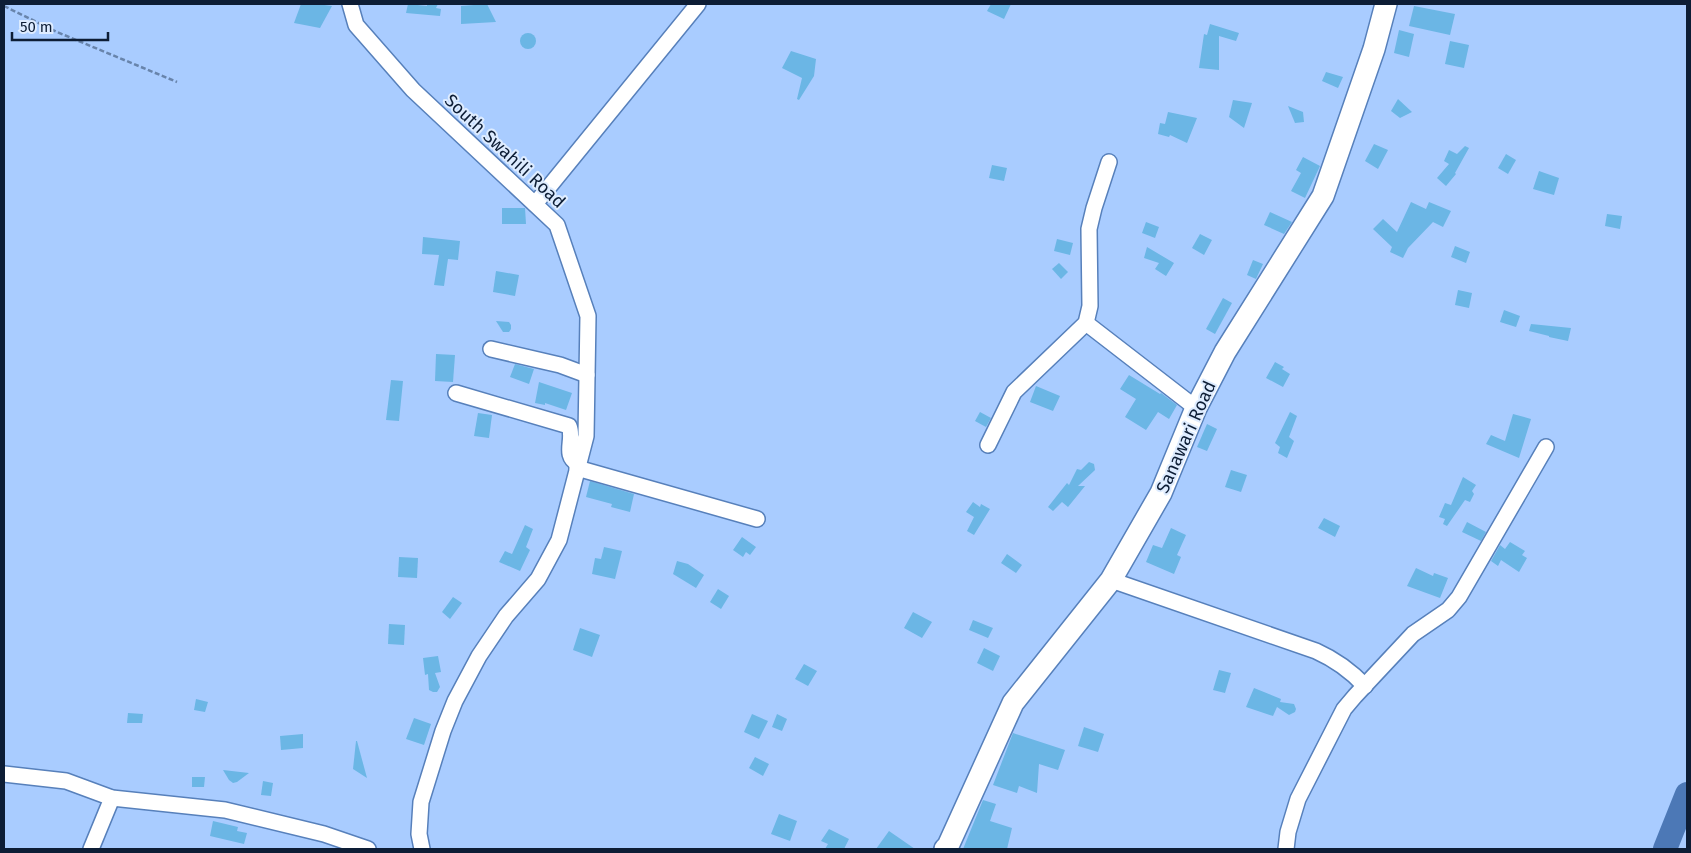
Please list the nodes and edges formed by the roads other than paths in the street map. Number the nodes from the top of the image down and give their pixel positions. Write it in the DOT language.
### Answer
graph roads {
  1 [pos="350,4"];
  2 [pos="698,4"];
  3 [pos="1386,4"];
  4 [pos="1109,162"];
  5 [pos="535,204"];
  6 [pos="1086,323"];
  7 [pos="491,348"];
  8 [pos="587,375"];
  9 [pos="456,393"];
  10 [pos="1196,408"];
  11 [pos="988,445"];
  12 [pos="1546,448"];
  13 [pos="577,466"];
  14 [pos="757,520"];
  15 [pos="1111,580"];
  16 [pos="1365,686"];
  17 [pos="4,774"];
  18 [pos="112,798"];
  19 [pos="91,849"];
  20 [pos="368,849"];
  21 [pos="422,849"];
  22 [pos="945,849"];
  23 [pos="1286,849"];
  1 -- 5 [label="street, South Swahili Road"];
  2 -- 5 [label="street"];
  3 -- 10 [label="street, Sanawari Road"];
  4 -- 6 [label="street"];
  5 -- 8 [label="street, South Swahili Road"];
  6 -- 10 [label="street"];
  6 -- 11 [label="street"];
  7 -- 8 [label="street"];
  8 -- 13 [label="street, South Swahili Road"];
  9 -- 13 [label="street"];
  10 -- 15 [label="street, Sanawari Road"];
  12 -- 16 [label="street"];
  13 -- 14 [label="street"];
  13 -- 21 [label="street, South Swahili Road"];
  15 -- 16 [label="street"];
  15 -- 22 [label="street, Sanawari Road"];
  16 -- 23 [label="street"];
  17 -- 18 [label="street"];
  18 -- 19 [label="street"];
  18 -- 20 [label="street"];
}
